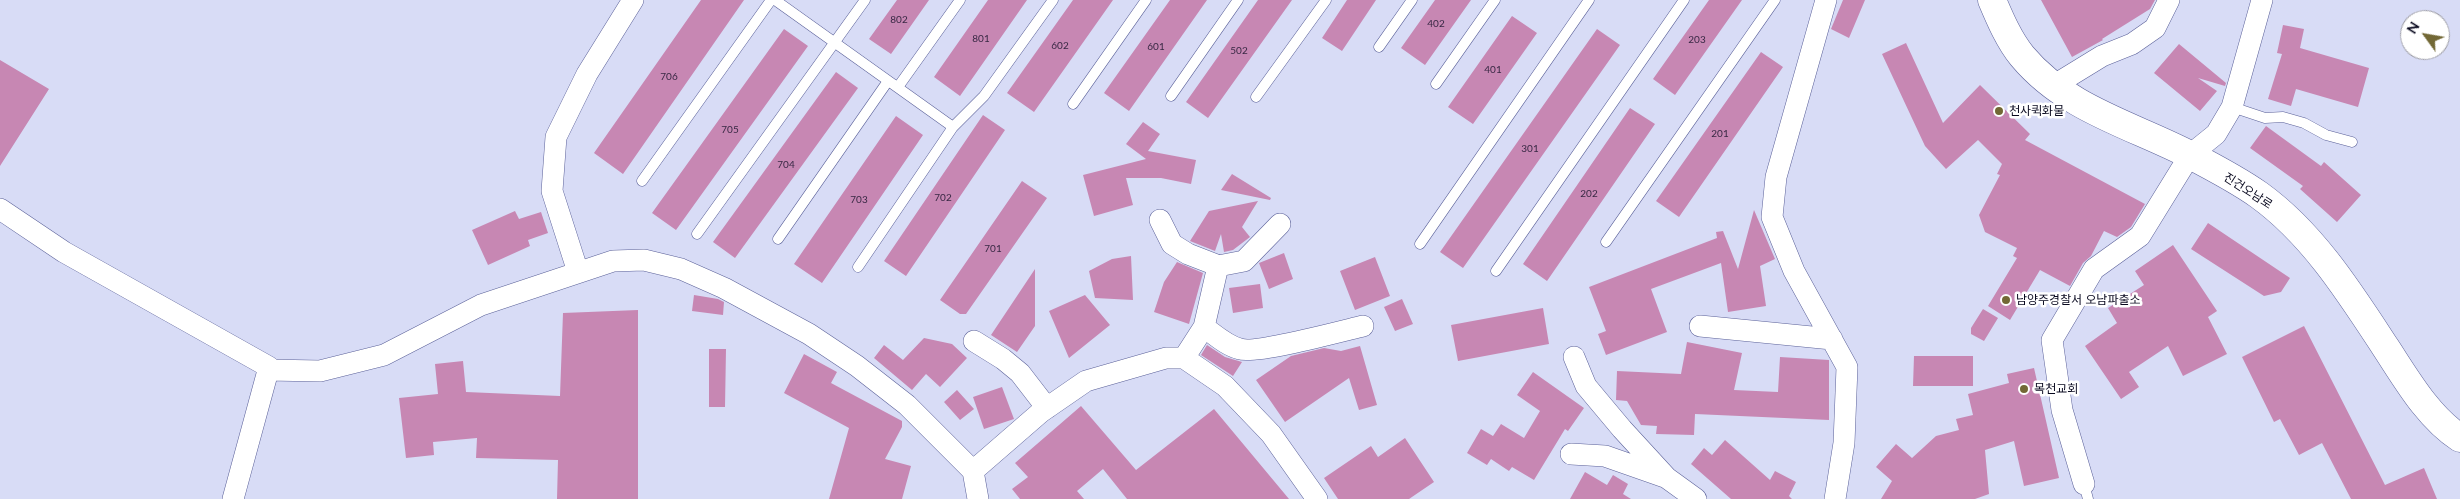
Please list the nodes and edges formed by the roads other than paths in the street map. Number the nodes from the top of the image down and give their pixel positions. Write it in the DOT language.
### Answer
graph roads {
  1 [pos="633,0"];
  2 [pos="771,0"];
  3 [pos="775,0"];
  4 [pos="865,0"];
  5 [pos="960,0"];
  6 [pos="1053,0"];
  7 [pos="1146,0"];
  8 [pos="1238,0"];
  9 [pos="1326,0"];
  10 [pos="1412,0"];
  11 [pos="1495,0"];
  12 [pos="1589,0"];
  13 [pos="1684,0"];
  14 [pos="1775,0"];
  15 [pos="1826,0"];
  16 [pos="1992,0"];
  17 [pos="2169,0"];
  18 [pos="2262,0"];
  19 [pos="834,42"];
  20 [pos="1379,47"];
  21 [pos="888,81"];
  22 [pos="1436,84"];
  23 [pos="2053,86"];
  24 [pos="898,87"];
  25 [pos="1171,96"];
  26 [pos="1256,97"];
  27 [pos="1073,104"];
  28 [pos="2232,107"];
  29 [pos="953,126"];
  30 [pos="2352,142"];
  31 [pos="2190,155"];
  32 [pos="642,181"];
  33 [pos="0,209"];
  34 [pos="1160,220"];
  35 [pos="1280,224"];
  36 [pos="697,234"];
  37 [pos="778,239"];
  38 [pos="1606,242"];
  39 [pos="1420,244"];
  40 [pos="1219,266"];
  41 [pos="858,267"];
  42 [pos="1496,271"];
  43 [pos="578,272"];
  44 [pos="1364,326"];
  45 [pos="1700,326"];
  46 [pos="1204,327"];
  47 [pos="1832,339"];
  48 [pos="974,341"];
  49 [pos="1574,357"];
  50 [pos="1184,358"];
  51 [pos="268,370"];
  52 [pos="1047,408"];
  53 [pos="2460,438"];
  54 [pos="1571,454"];
  55 [pos="973,471"];
  56 [pos="1667,478"];
  57 [pos="2086,492"];
  58 [pos="233,499"];
  59 [pos="978,499"];
  60 [pos="1317,499"];
  61 [pos="1696,499"];
  62 [pos="1835,499"];
  1 -- 43 [label="street"];
  2 -- 32 [label="lane"];
  3 -- 19 [label="lane"];
  4 -- 19 [label="lane"];
  5 -- 24 [label="lane"];
  6 -- 29 [label="lane"];
  7 -- 27 [label="lane"];
  8 -- 25 [label="lane"];
  9 -- 26 [label="lane"];
  10 -- 20 [label="lane"];
  11 -- 22 [label="lane"];
  12 -- 39 [label="lane"];
  13 -- 42 [label="lane"];
  14 -- 38 [label="lane"];
  15 -- 47 [label="street"];
  16 -- 23 [label="main road, 진건오남로"];
  17 -- 23 [label="street"];
  18 -- 28 [label="street"];
  19 -- 21 [label="lane"];
  19 -- 36 [label="lane"];
  21 -- 24 [label="lane"];
  21 -- 37 [label="lane"];
  23 -- 31 [label="main road, 진건오남로"];
  24 -- 29 [label="lane"];
  28 -- 30 [label="lane"];
  28 -- 31 [label="street"];
  29 -- 41 [label="lane"];
  31 -- 53 [label="main road, 진건오남로"];
  31 -- 57 [label="street"];
  33 -- 51 [label="street"];
  34 -- 40 [label="street"];
  35 -- 40 [label="street"];
  40 -- 46 [label="street"];
  43 -- 51 [label="street"];
  43 -- 55 [label="street"];
  44 -- 46 [label="street"];
  45 -- 47 [label="street"];
  46 -- 50 [label="street"];
  47 -- 62 [label="street"];
  48 -- 52 [label="street"];
  49 -- 56 [label="street"];
  50 -- 52 [label="street"];
  50 -- 60 [label="street"];
  51 -- 58 [label="street"];
  52 -- 55 [label="street"];
  54 -- 56 [label="street"];
  55 -- 59 [label="street"];
  56 -- 61 [label="street"];
}
